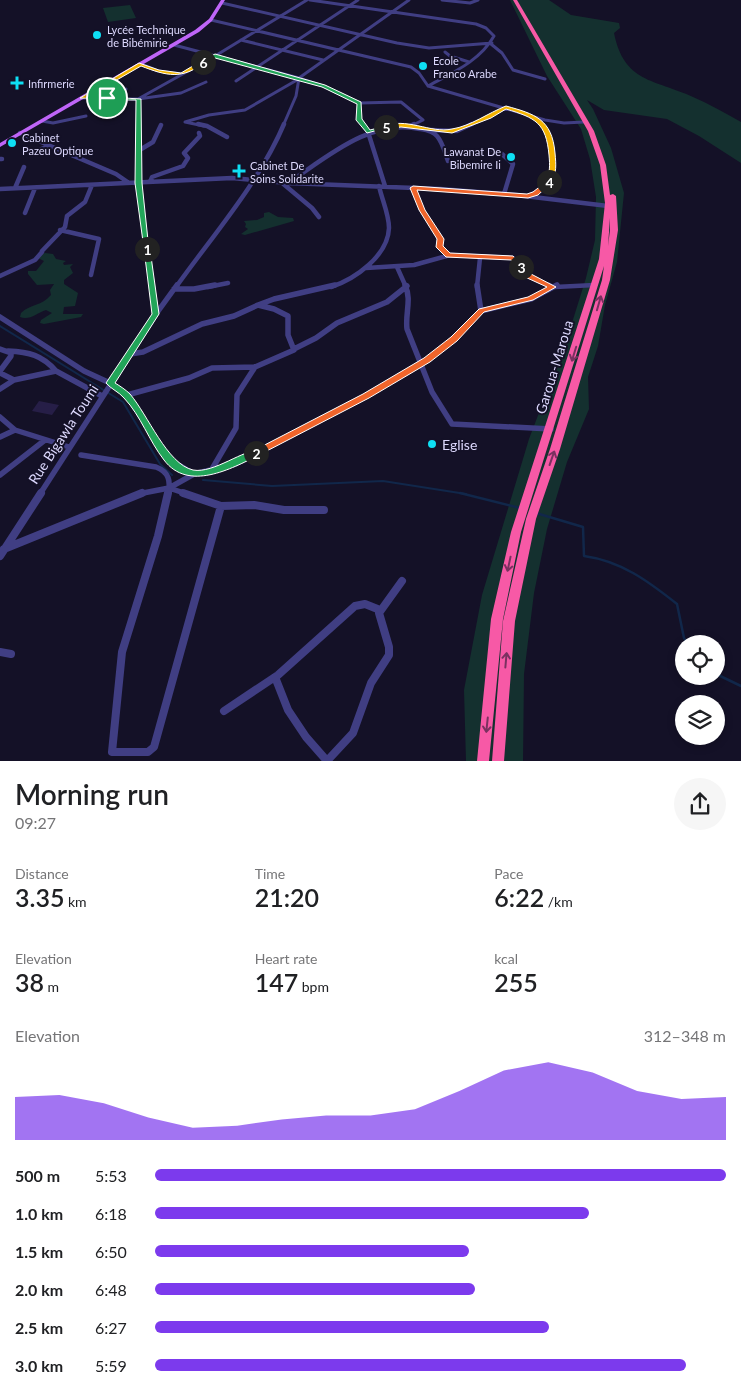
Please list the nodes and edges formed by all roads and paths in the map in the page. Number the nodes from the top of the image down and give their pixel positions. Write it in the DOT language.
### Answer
graph roads {
  1 [pos="308,0"];
  2 [pos="358,0"];
  3 [pos="409,0"];
  4 [pos="442,0"];
  5 [pos="478,0"];
  6 [pos="515,0"];
  7 [pos="520,0"];
  8 [pos="223,2"];
  9 [pos="349,6"];
  10 [pos="391,12"];
  11 [pos="280,16"];
  12 [pos="211,20"];
  13 [pos="320,25"];
  14 [pos="256,30"];
  15 [pos="360,33"];
  16 [pos="241,40"];
  17 [pos="296,40"];
  18 [pos="491,43"];
  19 [pos="174,45"];
  20 [pos="282,50"];
  21 [pos="337,50"];
  22 [pos="445,52"];
  23 [pos="215,56"];
  24 [pos="323,60"];
  25 [pos="469,62"];
  26 [pos="141,64"];
  27 [pos="258,67"];
  28 [pos="182,74"];
  29 [pos="298,79"];
  30 [pos="545,79"];
  31 [pos="236,81"];
  32 [pos="206,82"];
  33 [pos="428,86"];
  34 [pos="126,89"];
  35 [pos="82,98"];
  36 [pos="107,98"];
  37 [pos="138,99"];
  38 [pos="360,103"];
  39 [pos="506,108"];
  40 [pos="86,116"];
  41 [pos="537,117"];
  42 [pos="42,121"];
  43 [pos="56,122"];
  44 [pos="584,122"];
  45 [pos="161,125"];
  46 [pos="62,126"];
  47 [pos="410,126"];
  48 [pos="416,128"];
  49 [pos="368,132"];
  50 [pos="199,133"];
  51 [pos="20,134"];
  52 [pos="227,137"];
  53 [pos="0,145"];
  54 [pos="49,146"];
  55 [pos="491,149"];
  56 [pos="138,151"];
  57 [pos="31,153"];
  58 [pos="448,161"];
  59 [pos="24,167"];
  60 [pos="253,180"];
  61 [pos="150,182"];
  62 [pos="281,182"];
  63 [pos="129,183"];
  64 [pos="138,183"];
  65 [pos="288,183"];
  66 [pos="92,185"];
  67 [pos="382,186"];
  68 [pos="15,188"];
  69 [pos="35,188"];
  70 [pos="413,188"];
  71 [pos="0,189"];
  72 [pos="504,194"];
  73 [pos="528,196"];
  74 [pos="608,206"];
  75 [pos="25,212"];
  76 [pos="318,217"];
  77 [pos="60,230"];
  78 [pos="448,255"];
  79 [pos="480,258"];
  80 [pos="397,267"];
  81 [pos="366,268"];
  82 [pos="91,275"];
  83 [pos="0,276"];
  84 [pos="228,283"];
  85 [pos="595,285"];
  86 [pos="407,286"];
  87 [pos="552,287"];
  88 [pos="174,289"];
  89 [pos="258,305"];
  90 [pos="481,311"];
  91 [pos="156,314"];
  92 [pos="0,317"];
  93 [pos="0,349"];
  94 [pos="294,349"];
  95 [pos="8,351"];
  96 [pos="130,354"];
  97 [pos="420,363"];
  98 [pos="255,367"];
  99 [pos="56,371"];
  100 [pos="0,372"];
  101 [pos="14,380"];
  102 [pos="110,384"];
  103 [pos="0,389"];
  104 [pos="103,395"];
  105 [pos="126,395"];
  106 [pos="0,417"];
  107 [pos="551,429"];
  108 [pos="15,430"];
  109 [pos="0,437"];
  110 [pos="45,440"];
  111 [pos="69,447"];
  112 [pos="81,455"];
  113 [pos="212,469"];
  114 [pos="0,474"];
  115 [pos="194,474"];
  116 [pos="169,488"];
  117 [pos="530,503"];
  118 [pos="221,506"];
  119 [pos="324,510"];
  120 [pos="526,518"];
  121 [pos="4,549"];
  122 [pos="0,556"];
  123 [pos="402,581"];
  124 [pos="380,610"];
  125 [pos="0,652"];
  126 [pos="10,654"];
  127 [pos="275,677"];
  128 [pos="224,711"];
  129 [pos="327,761"];
  130 [pos="483,761"];
  131 [pos="498,761"];
  1 -- 9 [label="street"];
  1 -- 11 [label="street"];
  2 -- 9 [label="street"];
  3 -- 10 [label="street"];
  4 -- 5 [label="street"];
  6 -- 44 [label="highway, Garoua-Maroua"];
  117 -- 7 [label="highway, Garoua-Maroua, one-way"];
  8 -- 11 [label="street"];
  8 -- 12 [label="main road"];
  9 -- 10 [label="street"];
  9 -- 13 [label="street"];
  10 -- 15 [label="street"];
  10 -- 18 [label="street"];
  11 -- 13 [label="street"];
  11 -- 14 [label="street"];
  12 -- 14 [label="street"];
  12 -- 19 [label="main road"];
  13 -- 15 [label="street"];
  13 -- 17 [label="street"];
  14 -- 16 [label="street"];
  14 -- 17 [label="street"];
  15 -- 18 [label="street"];
  15 -- 21 [label="street"];
  16 -- 20 [label="street"];
  16 -- 23 [label="street"];
  17 -- 20 [label="street"];
  17 -- 21 [label="street"];
  18 -- 25 [label="street"];
  18 -- 30 [label="street"];
  19 -- 23 [label="street"];
  19 -- 26 [label="main road"];
  20 -- 24 [label="street"];
  20 -- 27 [label="street"];
  21 -- 24 [label="street"];
  21 -- 33 [label="street"];
  22 -- 25 [label="street"];
  23 -- 27 [label="street"];
  23 -- 28 [label="street"];
  24 -- 29 [label="street"];
  25 -- 33 [label="street"];
  26 -- 28 [label="street"];
  26 -- 35 [label="main road"];
  27 -- 29 [label="street"];
  27 -- 31 [label="street"];
  28 -- 37 [label="street"];
  29 -- 38 [label="street"];
  29 -- 52 [label="street"];
  29 -- 60 [label="street, Rue Bigawla Toumi"];
  32 -- 37 [label="street"];
  33 -- 39 [label="street"];
  34 -- 36 [label="street"];
  35 -- 36 [label="street"];
  35 -- 42 [label="main road"];
  36 -- 37 [label="street"];
  37 -- 56 [label="street"];
  38 -- 47 [label="street"];
  38 -- 49 [label="street"];
  39 -- 41 [label="street"];
  39 -- 48 [label="street"];
  40 -- 43 [label="street"];
  41 -- 44 [label="street"];
  41 -- 73 [label="street"];
  42 -- 43 [label="street"];
  42 -- 51 [label="main road"];
  43 -- 46 [label="street"];
  44 -- 74 [label="highway, Garoua-Maroua"];
  45 -- 56 [label="street"];
  47 -- 48 [label="street"];
  47 -- 49 [label="street"];
  48 -- 58 [label="street"];
  49 -- 65 [label="street"];
  49 -- 67 [label="street"];
  50 -- 61 [label="street"];
  51 -- 53 [label="main road"];
  51 -- 54 [label="street"];
  54 -- 57 [label="street"];
  54 -- 63 [label="street"];
  55 -- 72 [label="street"];
  56 -- 64 [label="street"];
  59 -- 68 [label="street"];
  60 -- 61 [label="street"];
  60 -- 62 [label="street"];
  60 -- 88 [label="street, Rue Bigawla Toumi"];
  61 -- 64 [label="street"];
  62 -- 65 [label="street"];
  62 -- 76 [label="street"];
  63 -- 64 [label="street"];
  63 -- 66 [label="street"];
  64 -- 91 [label="street"];
  65 -- 67 [label="street"];
  66 -- 69 [label="street"];
  66 -- 77 [label="street"];
  67 -- 70 [label="street"];
  67 -- 81 [label="street"];
  68 -- 69 [label="street"];
  68 -- 71 [label="street"];
  69 -- 75 [label="street"];
  70 -- 72 [label="street"];
  70 -- 78 [label="street"];
  72 -- 73 [label="street"];
  73 -- 74 [label="street"];
  74 -- 85 [label="highway, Garoua-Maroua"];
  77 -- 82 [label="street"];
  77 -- 83 [label="street"];
  78 -- 79 [label="street"];
  78 -- 80 [label="street"];
  79 -- 87 [label="street"];
  79 -- 90 [label="street"];
  80 -- 81 [label="street"];
  80 -- 86 [label="street"];
  81 -- 89 [label="street"];
  84 -- 88 [label="street"];
  85 -- 87 [label="street"];
  85 -- 107 [label="highway, Garoua-Maroua, one-way"];
  86 -- 94 [label="street"];
  86 -- 97 [label="street"];
  87 -- 90 [label="street"];
  88 -- 91 [label="street, Rue Bigawla Toumi"];
  89 -- 94 [label="street"];
  89 -- 96 [label="street"];
  90 -- 97 [label="street"];
  91 -- 96 [label="street, Rue Bigawla Toumi"];
  92 -- 102 [label="street"];
  93 -- 95 [label="street"];
  94 -- 98 [label="street"];
  95 -- 99 [label="street"];
  95 -- 100 [label="street"];
  96 -- 102 [label="street, Rue Bigawla Toumi"];
  97 -- 107 [label="street"];
  97 -- 113 [label="street"];
  98 -- 105 [label="street"];
  98 -- 113 [label="street"];
  99 -- 101 [label="street"];
  99 -- 104 [label="street"];
  100 -- 101 [label="street"];
  101 -- 103 [label="street"];
  102 -- 104 [label="street, Rue Bigawla Toumi"];
  102 -- 105 [label="street"];
  104 -- 111 [label="street, Rue Bigawla Toumi"];
  105 -- 115 [label="street"];
  106 -- 108 [label="street"];
  107 -- 117 [label="highway, Garoua-Maroua"];
  108 -- 109 [label="street"];
  108 -- 110 [label="street"];
  110 -- 111 [label="street"];
  110 -- 114 [label="street"];
  111 -- 121 [label="street, Rue Bigawla Toumi"];
  112 -- 116 [label="street"];
  113 -- 115 [label="street"];
  115 -- 116 [label="street"];
  116 -- 118 [label="street"];
  116 -- 118 [label="street"];
  116 -- 121 [label="street"];
  117 -- 120 [label="highway, Garoua-Maroua"];
  118 -- 119 [label="street"];
  120 -- 130 [label="highway, Garoua-Maroua, one-way"];
  131 -- 120 [label="highway, Garoua-Maroua, one-way"];
  121 -- 122 [label="street, Rue Bigawla Toumi"];
  123 -- 124 [label="street"];
  124 -- 127 [label="street"];
  124 -- 129 [label="street"];
  125 -- 126 [label="street"];
  127 -- 128 [label="street"];
  127 -- 129 [label="street"];
}
